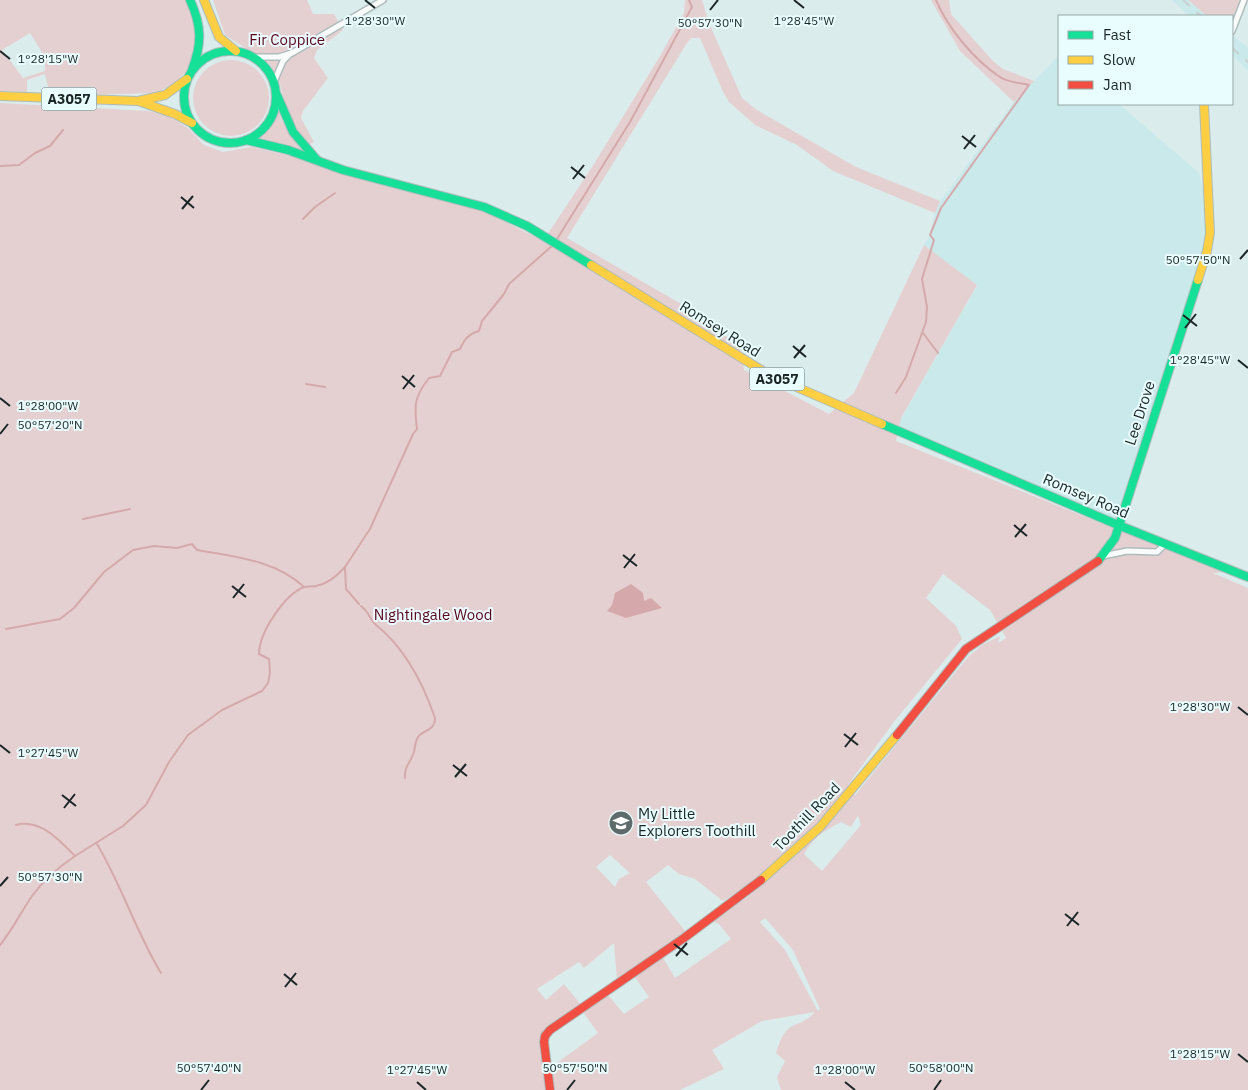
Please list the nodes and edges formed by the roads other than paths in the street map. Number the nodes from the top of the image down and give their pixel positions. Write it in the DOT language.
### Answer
graph roads {
  1 [pos="190,0"];
  2 [pos="204,0"];
  3 [pos="383,0"];
  4 [pos="1244,0"];
  5 [pos="1233,30"];
  6 [pos="236,51"];
  7 [pos="292,53"];
  8 [pos="254,57"];
  9 [pos="192,70"];
  10 [pos="188,78"];
  11 [pos="274,82"];
  12 [pos="276,92"];
  13 [pos="0,96"];
  14 [pos="138,101"];
  15 [pos="1204,105"];
  16 [pos="192,123"];
  17 [pos="246,140"];
  18 [pos="319,162"];
  19 [pos="1118,525"];
  20 [pos="1165,543"];
  21 [pos="1103,556"];
  22 [pos="1248,577"];
  23 [pos="550,1090"];
  1 -- 9 [label="main road"];
  2 -- 6 [label="main road"];
  3 -- 7 [label="street"];
  4 -- 5 [label="street"];
  6 -- 8 [label="main road"];
  6 -- 9 [label="main road"];
  7 -- 8 [label="street"];
  7 -- 11 [label="street"];
  8 -- 11 [label="main road"];
  9 -- 10 [label="main road"];
  10 -- 14 [label="main road, A3057"];
  10 -- 16 [label="main road"];
  11 -- 12 [label="main road"];
  12 -- 17 [label="main road"];
  12 -- 18 [label="main road"];
  13 -- 14 [label="main road, A3057"];
  14 -- 16 [label="main road, A3057"];
  15 -- 19 [label="main road, Lee Drove"];
  16 -- 17 [label="main road"];
  17 -- 18 [label="main road, Romsey Road / A3057"];
  18 -- 19 [label="main road, Romsey Road / A3057"];
  19 -- 20 [label="main road, Romsey Road / A3057"];
  19 -- 21 [label="main road, Toothill Road"];
  20 -- 21 [label="street"];
  20 -- 22 [label="main road, Romsey Road / A3057"];
  21 -- 23 [label="main road, Toothill Road"];
}
